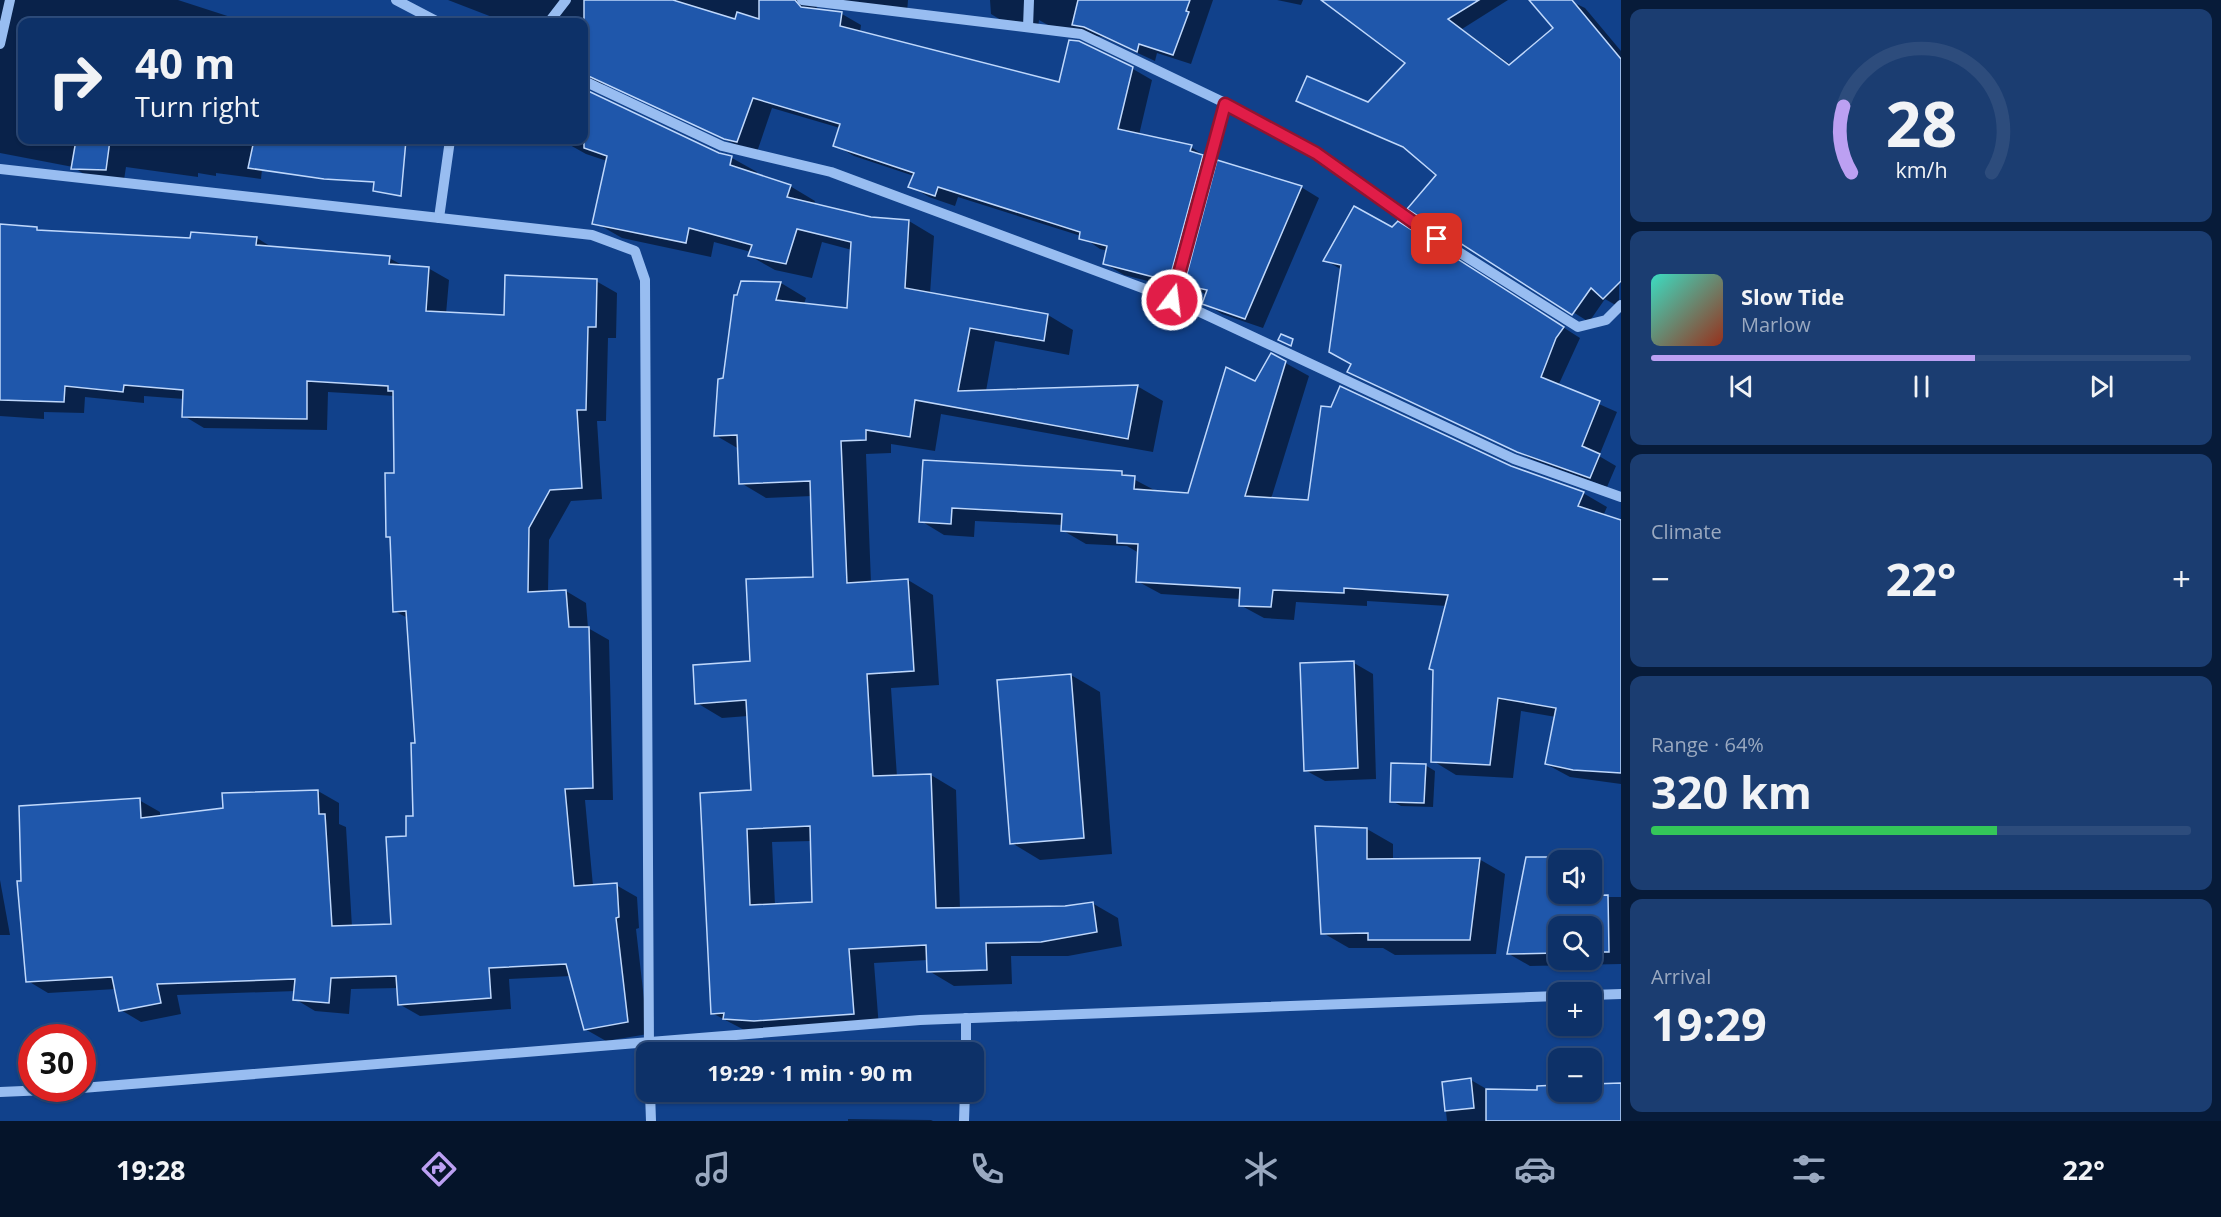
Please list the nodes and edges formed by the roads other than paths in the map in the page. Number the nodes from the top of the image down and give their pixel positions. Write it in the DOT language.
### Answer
graph roads {
  1 [pos="10,0"];
  2 [pos="396,0"];
  3 [pos="566,0"];
  4 [pos="802,0"];
  5 [pos="1029,0"];
  6 [pos="430,18"];
  7 [pos="552,18"];
  8 [pos="1028,27"];
  9 [pos="0,44"];
  10 [pos="588,83"];
  11 [pos="1225,104"];
  12 [pos="449,144"];
  13 [pos="0,169"];
  14 [pos="439,218"];
  15 [pos="1172,300"];
  16 [pos="1621,305"];
  17 [pos="1621,497"];
  18 [pos="1621,994"];
  19 [pos="1602,995"];
  20 [pos="1548,996"];
  21 [pos="966,1018"];
  22 [pos="649,1042"];
  23 [pos="712,1042"];
  24 [pos="966,1042"];
  25 [pos="636,1049"];
  26 [pos="96,1087"];
  27 [pos="0,1089"];
  28 [pos="18,1089"];
  29 [pos="650,1102"];
  30 [pos="965,1102"];
  31 [pos="651,1121"];
  32 [pos="964,1121"];
  1 -- 9 [label="street"];
  2 -- 6 [label="street"];
  3 -- 7 [label="street"];
  4 -- 8 [label="street"];
  5 -- 8 [label="street"];
  8 -- 11 [label="street"];
  10 -- 15 [label="street"];
  11 -- 15 [label="street"];
  11 -- 16 [label="street"];
  12 -- 14 [label="street"];
  13 -- 14 [label="street"];
  14 -- 22 [label="street"];
  15 -- 17 [label="street"];
  18 -- 19 [label="street"];
  20 -- 21 [label="street"];
  21 -- 23 [label="street"];
  21 -- 24 [label="street"];
  25 -- 26 [label="street"];
  27 -- 28 [label="street"];
  29 -- 31 [label="street"];
  30 -- 32 [label="street"];
}
